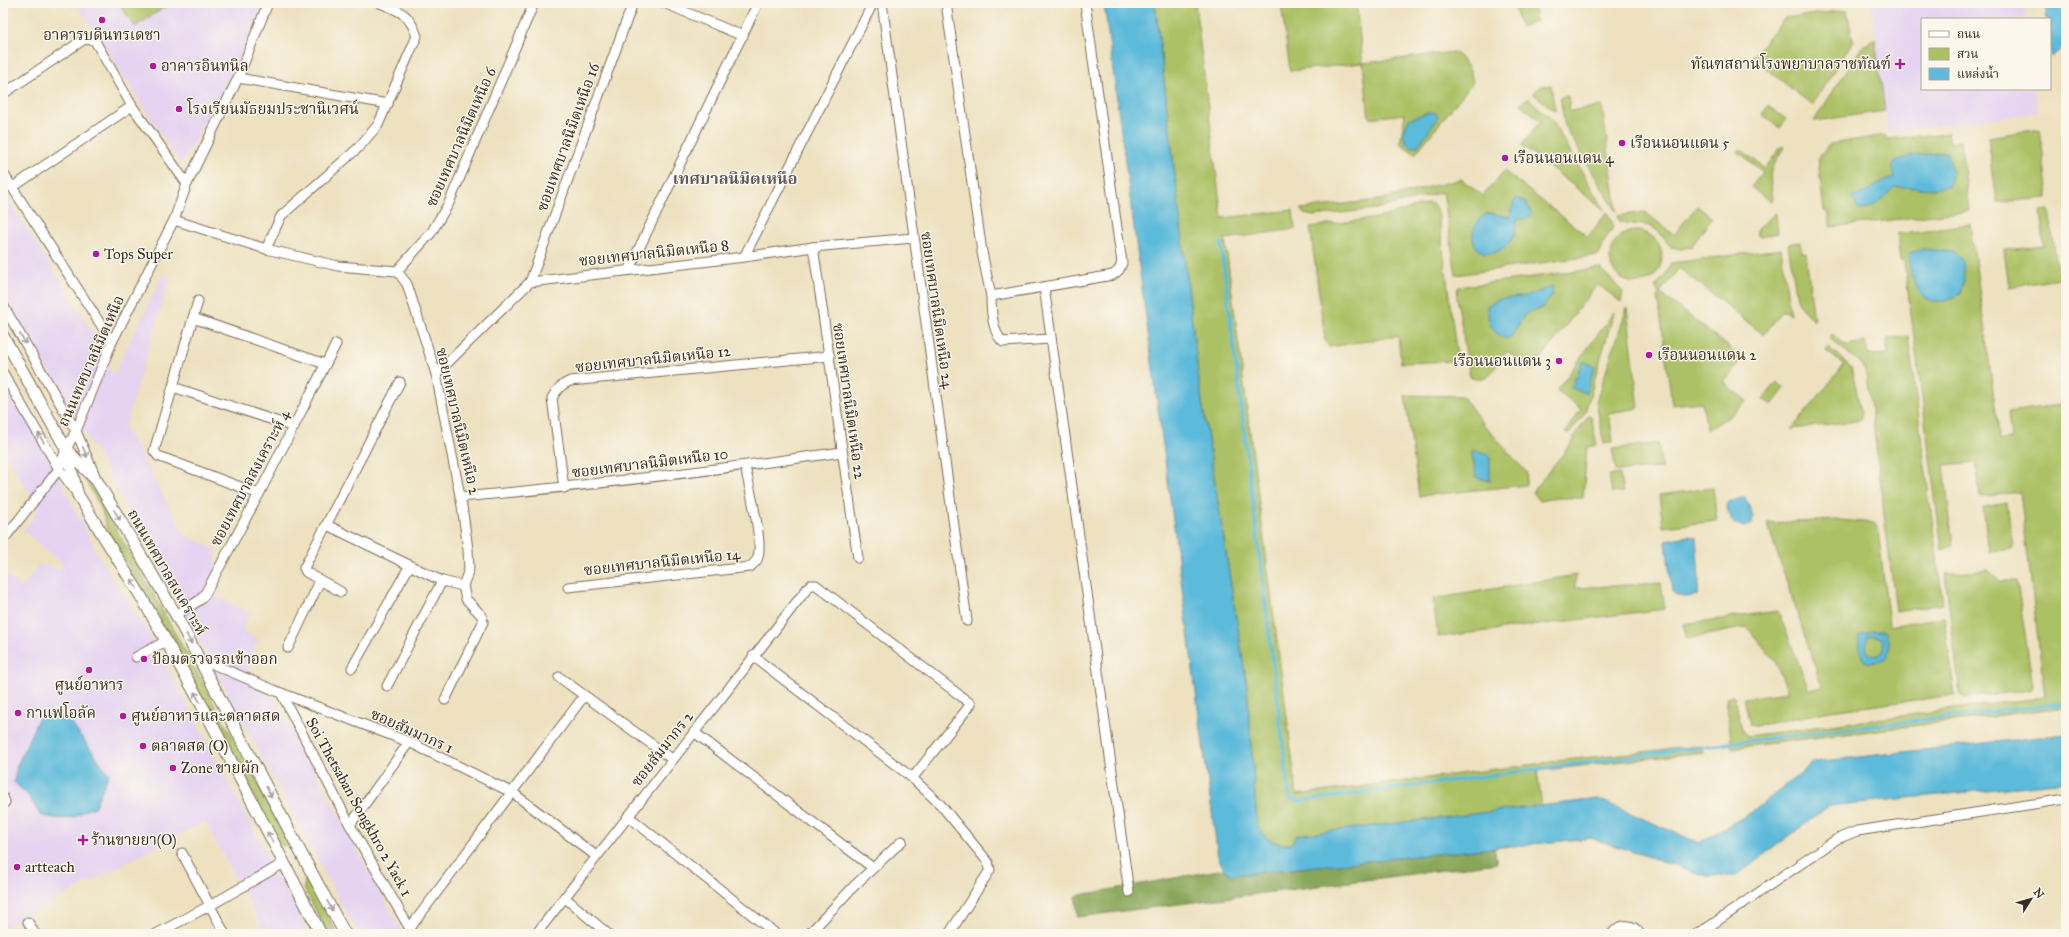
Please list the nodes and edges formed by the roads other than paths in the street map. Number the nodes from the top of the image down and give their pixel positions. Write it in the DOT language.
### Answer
graph roads {
  1 [pos="268,3"];
  2 [pos="380,3"];
  3 [pos="534,3"];
  4 [pos="633,3"];
  5 [pos="664,3"];
  6 [pos="758,3"];
  7 [pos="873,3"];
  8 [pos="882,3"];
  9 [pos="946,3"];
  10 [pos="1085,3"];
  11 [pos="743,36"];
  12 [pos="238,78"];
  13 [pos="3,94"];
  14 [pos="388,104"];
  15 [pos="132,106"];
  16 [pos="3,173"];
  17 [pos="187,184"];
  18 [pos="13,187"];
  19 [pos="174,220"];
  20 [pos="913,238"];
  21 [pos="813,247"];
  22 [pos="266,249"];
  23 [pos="744,257"];
  24 [pos="628,269"];
  25 [pos="397,271"];
  26 [pos="530,282"];
  27 [pos="1044,287"];
  28 [pos="991,296"];
  29 [pos="198,301"];
  30 [pos="3,305"];
  31 [pos="193,318"];
  32 [pos="3,336"];
  33 [pos="1050,339"];
  34 [pos="112,342"];
  35 [pos="336,344"];
  36 [pos="830,356"];
  37 [pos="326,364"];
  38 [pos="3,374"];
  39 [pos="436,374"];
  40 [pos="400,382"];
  41 [pos="173,387"];
  42 [pos="294,427"];
  43 [pos="76,431"];
  44 [pos="66,449"];
  45 [pos="842,452"];
  46 [pos="745,466"];
  47 [pos="59,469"];
  48 [pos="97,481"];
  49 [pos="564,488"];
  50 [pos="78,494"];
  51 [pos="259,494"];
  52 [pos="461,497"];
  53 [pos="327,525"];
  54 [pos="3,540"];
  55 [pos="858,558"];
  56 [pos="410,565"];
  57 [pos="320,581"];
  58 [pos="442,581"];
  59 [pos="463,586"];
  60 [pos="568,587"];
  61 [pos="341,592"];
  62 [pos="176,614"];
  63 [pos="967,621"];
  64 [pos="166,641"];
  65 [pos="288,648"];
  66 [pos="753,656"];
  67 [pos="136,657"];
  68 [pos="201,661"];
  69 [pos="352,668"];
  70 [pos="559,677"];
  71 [pos="387,686"];
  72 [pos="282,693"];
  73 [pos="584,696"];
  74 [pos="445,700"];
  75 [pos="694,732"];
  76 [pos="409,742"];
  77 [pos="672,759"];
  78 [pos="910,776"];
  79 [pos="513,794"];
  80 [pos="3,797"];
  81 [pos="2066,800"];
  82 [pos="3,804"];
  83 [pos="628,816"];
  84 [pos="350,825"];
  85 [pos="902,842"];
  86 [pos="182,853"];
  87 [pos="300,853"];
  88 [pos="596,856"];
  89 [pos="284,863"];
  90 [pos="873,868"];
  91 [pos="1129,892"];
  92 [pos="564,897"];
  93 [pos="211,905"];
  94 [pos="28,922"];
  95 [pos="411,931"];
  96 [pos="35,934"];
  97 [pos="156,934"];
  98 [pos="225,934"];
  99 [pos="321,934"];
  100 [pos="345,934"];
  101 [pos="536,934"];
  102 [pos="608,934"];
  103 [pos="776,934"];
  104 [pos="809,934"];
  105 [pos="949,934"];
  106 [pos="1612,934"];
  107 [pos="1640,934"];
  108 [pos="1695,934"];
  1 -- 12 [label="street, ถนนเทศบาลนิมิตเหนือ"];
  2 -- 14 [label="street"];
  3 -- 25 [label="street, ซอยเทศบาลนิมิตเหนือ 6"];
  4 -- 26 [label="street, ซอยเทศบาลนิมิตเหนือ 16"];
  5 -- 11 [label="street"];
  6 -- 11 [label="street"];
  7 -- 23 [label="street"];
  8 -- 20 [label="street, ซอยเทศบาลนิมิตเหนือ 24"];
  9 -- 28 [label="street"];
  10 -- 27 [label="street"];
  11 -- 24 [label="street"];
  12 -- 14 [label="street"];
  12 -- 17 [label="street, ถนนเทศบาลนิมิตเหนือ"];
  13 -- 15 [label="street"];
  14 -- 22 [label="street"];
  15 -- 17 [label="street"];
  15 -- 18 [label="street"];
  16 -- 18 [label="street"];
  17 -- 19 [label="street, ถนนเทศบาลนิมิตเหนือ"];
  18 -- 34 [label="street"];
  19 -- 22 [label="street"];
  19 -- 34 [label="street, ถนนเทศบาลนิมิตเหนือ"];
  20 -- 21 [label="street, ซอยเทศบาลนิมิตเหนือ 8"];
  20 -- 63 [label="street, ซอยเทศบาลนิมิตเหนือ 24"];
  21 -- 23 [label="street, ซอยเทศบาลนิมิตเหนือ 8"];
  21 -- 36 [label="street, ซอยเทศบาลนิมิตเหนือ 22"];
  22 -- 25 [label="street"];
  23 -- 24 [label="street, ซอยเทศบาลนิมิตเหนือ 8"];
  24 -- 26 [label="street, ซอยเทศบาลนิมิตเหนือ 8"];
  25 -- 39 [label="street, ซอยเทศบาลนิมิตเหนือ 2"];
  26 -- 39 [label="street"];
  27 -- 28 [label="street"];
  27 -- 33 [label="street"];
  28 -- 33 [label="street"];
  29 -- 31 [label="street"];
  30 -- 43 [label="street, ถนนเทศบาลสงเคราะห์, one-way"];
  31 -- 37 [label="street"];
  31 -- 41 [label="street"];
  32 -- 44 [label="street, ถนนเทศบาลสงเคราะห์"];
  33 -- 91 [label="street"];
  34 -- 43 [label="street, ถนนเทศบาลนิมิตเหนือ"];
  35 -- 37 [label="street, ซอยเทศบาลสงเคราะห์ 4"];
  36 -- 45 [label="street, ซอยเทศบาลนิมิตเหนือ 22"];
  36 -- 49 [label="street, ซอยเทศบาลนิมิตเหนือ 12"];
  37 -- 42 [label="street, ซอยเทศบาลสงเคราะห์ 4"];
  47 -- 38 [label="street, ถนนเทศบาลสงเคราะห์, one-way"];
  39 -- 52 [label="street, ซอยเทศบาลนิมิตเหนือ 2"];
  40 -- 53 [label="street"];
  41 -- 42 [label="street"];
  41 -- 51 [label="street"];
  42 -- 51 [label="street, ซอยเทศบาลสงเคราะห์ 4"];
  43 -- 44 [label="street, ถนนเทศบาลนิมิตเหนือ"];
  43 -- 48 [label="street, ถนนเทศบาลสงเคราะห์, one-way"];
  44 -- 47 [label="street, ถนนเทศบาลนิมิตเหนือ"];
  44 -- 48 [label="street, ถนนเทศบาลสงเคราะห์"];
  44 -- 50 [label="street, ถนนเทศบาลสงเคราะห์"];
  45 -- 46 [label="street, ซอยเทศบาลนิมิตเหนือ 10"];
  45 -- 55 [label="street, ซอยเทศบาลนิมิตเหนือ 22"];
  46 -- 49 [label="street, ซอยเทศบาลนิมิตเหนือ 10"];
  46 -- 60 [label="street, ซอยเทศบาลนิมิตเหนือ 14"];
  47 -- 50 [label="street, ถนนเทศบาลสงเคราะห์"];
  47 -- 54 [label="street, ถนนเทศบาลนิมิตเหนือ"];
  48 -- 62 [label="street, ถนนเทศบาลสงเคราะห์, one-way"];
  49 -- 52 [label="street, ซอยเทศบาลนิมิตเหนือ 10"];
  64 -- 50 [label="street, ถนนเทศบาลสงเคราะห์, one-way"];
  51 -- 62 [label="street, ซอยเทศบาลสงเคราะห์ 4"];
  52 -- 59 [label="street, ซอยเทศบาลนิมิตเหนือ 2"];
  53 -- 56 [label="street"];
  53 -- 57 [label="street"];
  56 -- 58 [label="street"];
  56 -- 69 [label="street"];
  57 -- 61 [label="street"];
  57 -- 65 [label="street"];
  58 -- 59 [label="street"];
  58 -- 71 [label="street"];
  59 -- 74 [label="street"];
  62 -- 68 [label="street, ถนนเทศบาลสงเคราะห์, one-way"];
  64 -- 67 [label="street"];
  89 -- 64 [label="street, ถนนเทศบาลสงเคราะห์, one-way"];
  66 -- 75 [label="street, ซอยสัมมากร 2"];
  66 -- 78 [label="street"];
  66 -- 78 [label="street, ซอยสัมมากร 2"];
  68 -- 72 [label="street, ซอยสัมมากร 1"];
  68 -- 87 [label="street, ถนนเทศบาลสงเคราะห์, one-way"];
  70 -- 73 [label="street"];
  72 -- 76 [label="street, ซอยสัมมากร 1"];
  72 -- 84 [label="street, Soi Thetsaban Songkhro 2 Yaek 1"];
  73 -- 77 [label="street"];
  73 -- 79 [label="street"];
  75 -- 77 [label="street, ซอยสัมมากร 2"];
  75 -- 90 [label="street"];
  76 -- 79 [label="street, ซอยสัมมากร 1"];
  76 -- 84 [label="street"];
  77 -- 83 [label="street, ซอยสัมมากร 2"];
  78 -- 105 [label="street"];
  79 -- 88 [label="street, ซอยสัมมากร 1"];
  79 -- 95 [label="street"];
  80 -- 82 [label="street"];
  81 -- 108 [label="street"];
  83 -- 88 [label="street, ซอยสัมมากร 2"];
  83 -- 103 [label="street"];
  84 -- 95 [label="street, Soi Thetsaban Songkhro 2 Yaek 1"];
  85 -- 90 [label="street"];
  86 -- 93 [label="street"];
  87 -- 89 [label="street"];
  87 -- 100 [label="street, ถนนเทศบาลสงเคราะห์, one-way"];
  88 -- 92 [label="street, ซอยสัมมากร 2"];
  89 -- 93 [label="street"];
  89 -- 99 [label="street, ถนนเทศบาลสงเคราะห์"];
  90 -- 104 [label="street"];
  92 -- 101 [label="street, ซอยสัมมากร 2"];
  92 -- 102 [label="street"];
  93 -- 97 [label="street"];
  93 -- 98 [label="street"];
  94 -- 96 [label="street"];
  106 -- 107 [label="street"];
}
